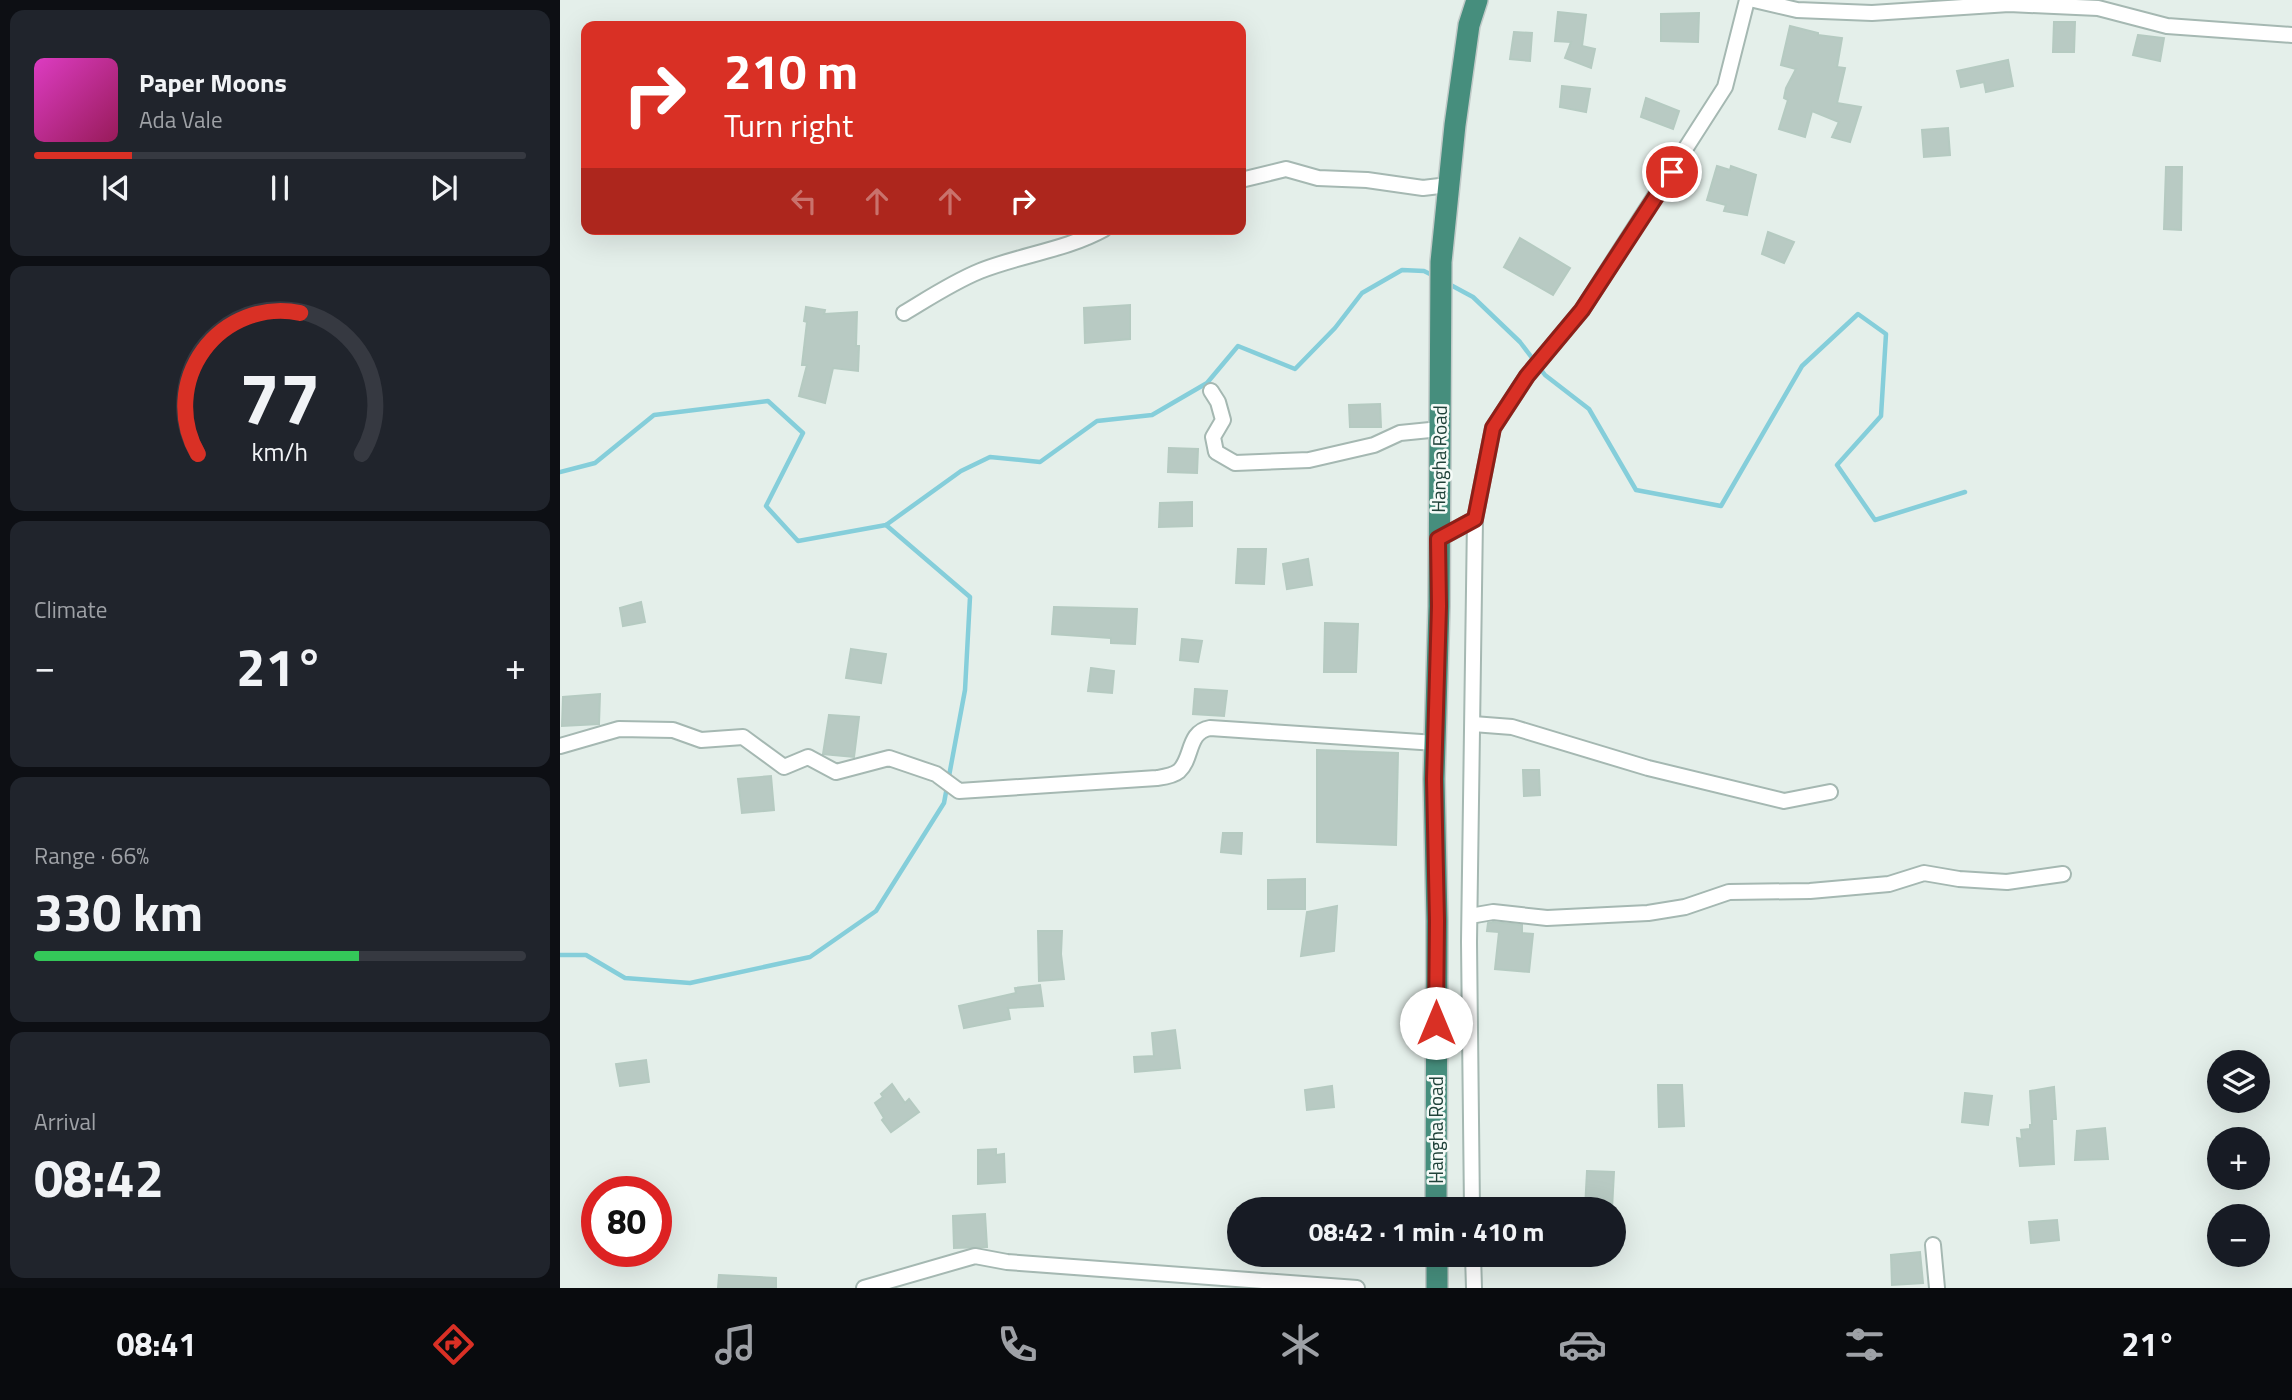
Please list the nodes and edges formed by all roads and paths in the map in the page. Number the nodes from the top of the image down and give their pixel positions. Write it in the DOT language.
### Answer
graph roads {
  1 [pos="1477,0"];
  2 [pos="1747,0"];
  3 [pos="1754,0"];
  4 [pos="2292,35"];
  5 [pos="1246,179"];
  6 [pos="1448,186"];
  7 [pos="1088,235"];
  8 [pos="904,313"];
  9 [pos="1211,391"];
  10 [pos="1440,429"];
  11 [pos="1475,519"];
  12 [pos="1438,539"];
  13 [pos="1473,724"];
  14 [pos="1436,743"];
  15 [pos="560,746"];
  16 [pos="1830,792"];
  17 [pos="2063,874"];
  18 [pos="1470,916"];
  19 [pos="1436,1197"];
  20 [pos="1472,1197"];
  21 [pos="1933,1245"];
  22 [pos="1437,1267"];
  23 [pos="1474,1267"];
  24 [pos="864,1288"];
  25 [pos="1357,1288"];
  26 [pos="1437,1288"];
  27 [pos="1474,1288"];
  28 [pos="1937,1288"];
  1 -- 6 [label="highway, Hangha Road"];
  2 -- 11 [label="street"];
  3 -- 4 [label="street"];
  5 -- 6 [label="street"];
  6 -- 10 [label="highway, Hangha Road"];
  7 -- 8 [label="street"];
  9 -- 10 [label="street"];
  10 -- 12 [label="highway, Hangha Road"];
  11 -- 12 [label="street"];
  11 -- 13 [label="street"];
  12 -- 14 [label="highway, Hangha Road"];
  13 -- 16 [label="street"];
  13 -- 18 [label="street"];
  14 -- 15 [label="street"];
  14 -- 19 [label="highway, Hangha Road"];
  17 -- 18 [label="street"];
  18 -- 20 [label="street"];
  21 -- 28 [label="street"];
  22 -- 26 [label="highway"];
  23 -- 27 [label="street"];
  24 -- 25 [label="street"];
}
